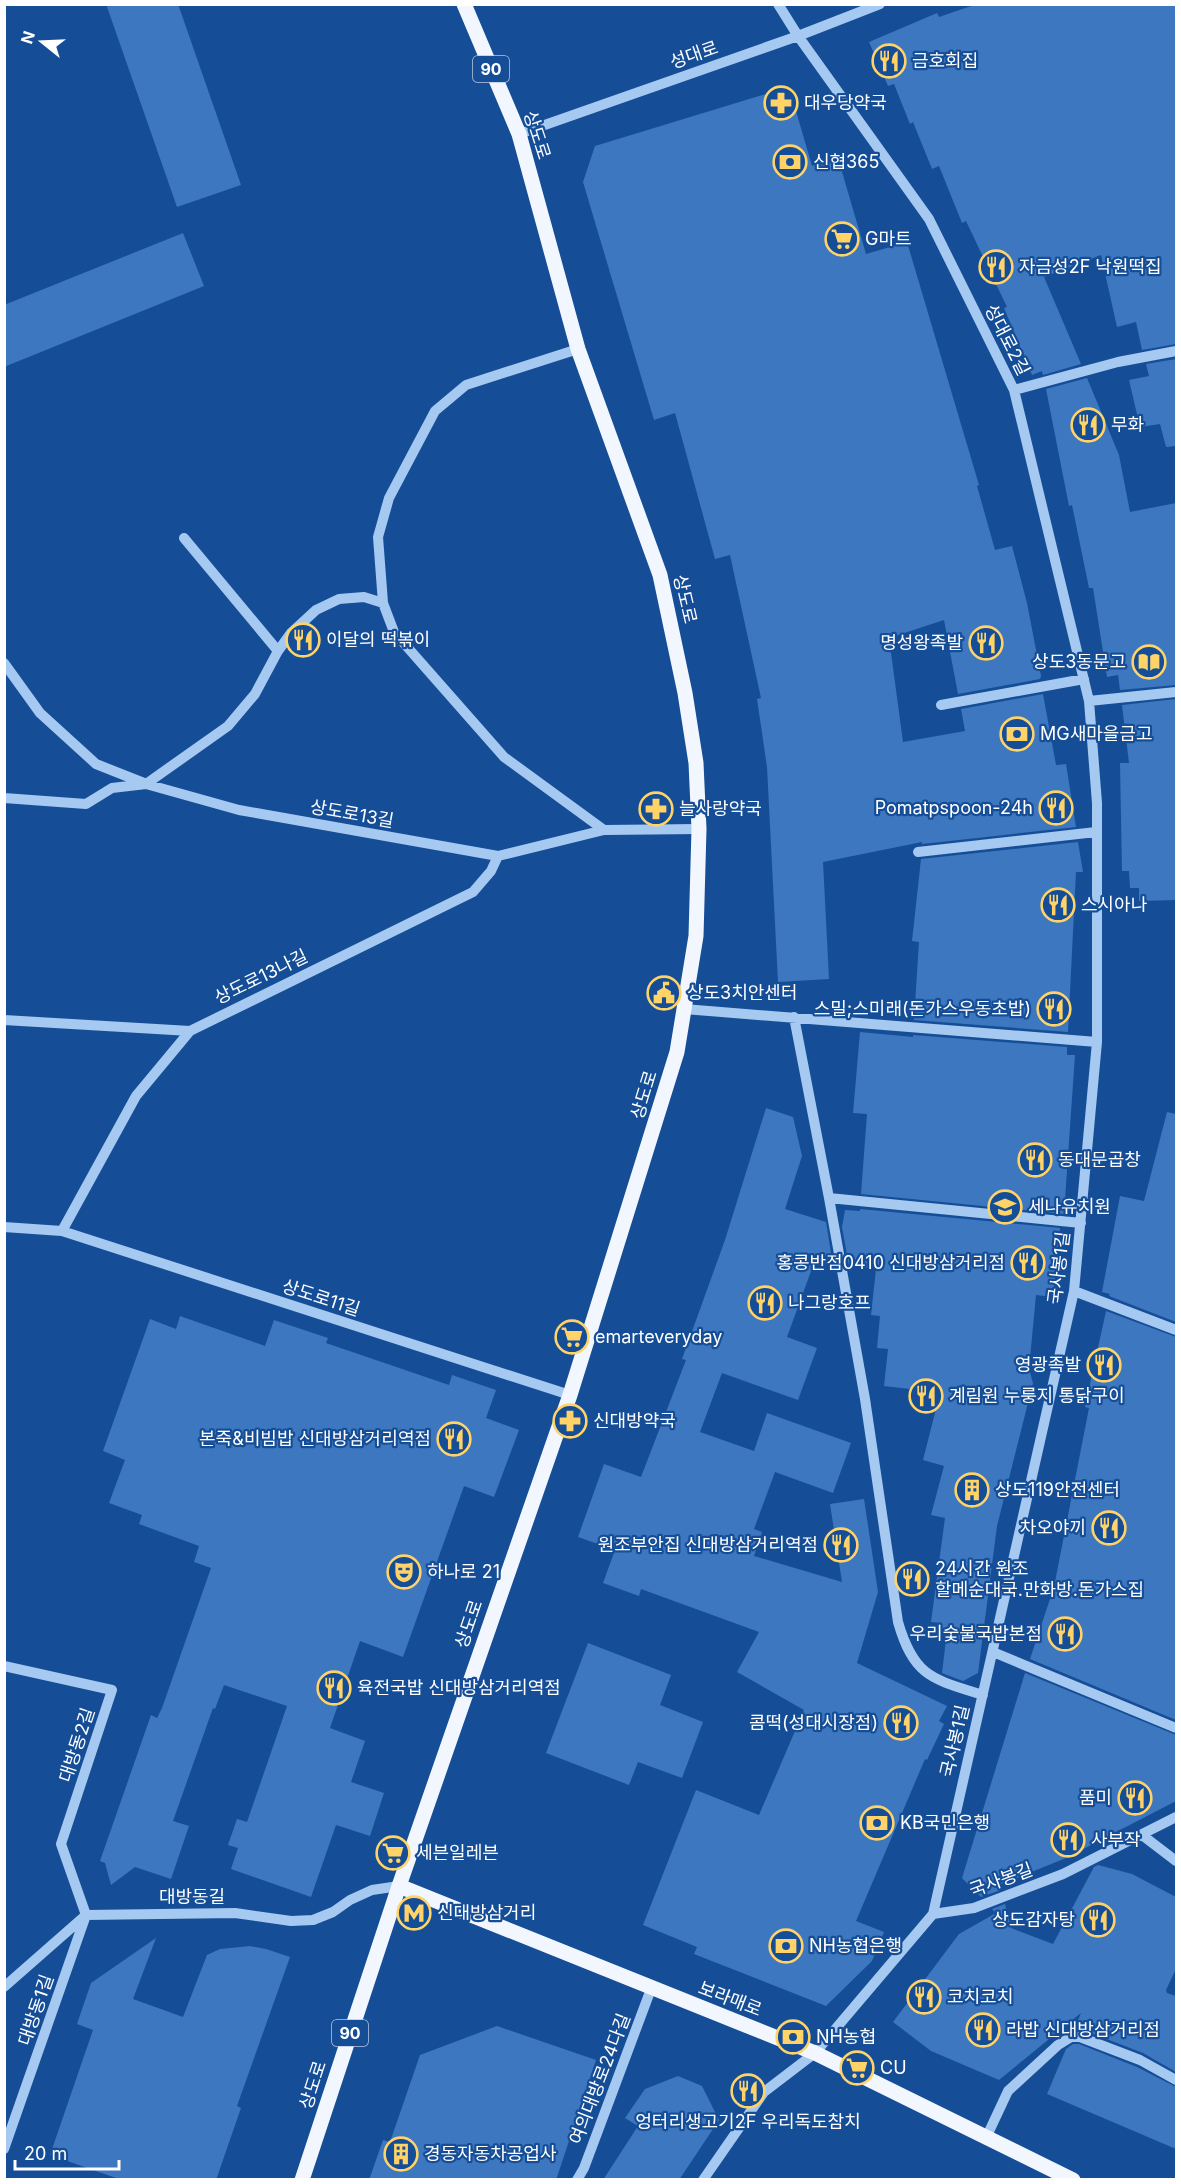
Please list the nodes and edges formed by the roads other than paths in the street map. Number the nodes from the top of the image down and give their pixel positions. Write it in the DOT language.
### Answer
graph roads {
  1 [pos="464,4"];
  2 [pos="778,4"];
  3 [pos="880,4"];
  4 [pos="798,36"];
  5 [pos="519,134"];
  6 [pos="578,349"];
  7 [pos="1176,351"];
  8 [pos="1014,390"];
  9 [pos="184,538"];
  10 [pos="383,603"];
  11 [pos="278,651"];
  12 [pos="4,663"];
  13 [pos="1084,679"];
  14 [pos="1176,692"];
  15 [pos="1089,701"];
  16 [pos="942,705"];
  17 [pos="146,784"];
  18 [pos="4,798"];
  19 [pos="699,829"];
  20 [pos="604,830"];
  21 [pos="1096,832"];
  22 [pos="918,852"];
  23 [pos="498,856"];
  24 [pos="684,1009"];
  25 [pos="794,1017"];
  26 [pos="4,1020"];
  27 [pos="190,1031"];
  28 [pos="1097,1042"];
  29 [pos="830,1198"];
  30 [pos="1081,1223"];
  31 [pos="4,1227"];
  32 [pos="62,1231"];
  33 [pos="1074,1292"];
  34 [pos="1176,1330"];
  35 [pos="570,1395"];
  36 [pos="993,1652"];
  37 [pos="4,1666"];
  38 [pos="983,1695"];
  39 [pos="1176,1728"];
  40 [pos="1176,1817"];
  41 [pos="1142,1835"];
  42 [pos="1176,1861"];
  43 [pos="399,1886"];
  44 [pos="933,1914"];
  45 [pos="86,1915"];
  46 [pos="4,1987"];
  47 [pos="651,1989"];
  48 [pos="815,2053"];
  49 [pos="1176,2080"];
  50 [pos="986,2138"];
  51 [pos="4,2149"];
  52 [pos="1052,2175"];
  53 [pos="302,2180"];
  54 [pos="577,2180"];
  55 [pos="703,2180"];
  56 [pos="1072,2180"];
  1 -- 5 [label="main road, 상도로 / 90"];
  2 -- 4 [label="street, 성대로2길"];
  3 -- 4 [label="street, 성대로"];
  4 -- 5 [label="street, 성대로"];
  4 -- 8 [label="street, 성대로2길"];
  5 -- 6 [label="main road, 상도로 / 90"];
  6 -- 10 [label="street"];
  6 -- 19 [label="main road, 상도로 / 90"];
  7 -- 8 [label="street"];
  8 -- 13 [label="street, 성대로2길"];
  9 -- 11 [label="street"];
  10 -- 11 [label="street"];
  10 -- 20 [label="street"];
  11 -- 17 [label="street"];
  12 -- 17 [label="street"];
  13 -- 15 [label="street, 성대로2길"];
  13 -- 16 [label="street"];
  14 -- 15 [label="street"];
  15 -- 21 [label="street, 국사봉1길"];
  17 -- 18 [label="street, 상도로13길"];
  17 -- 23 [label="street, 상도로13길"];
  19 -- 20 [label="street, 상도로13길"];
  19 -- 24 [label="main road, 상도로 / 90"];
  20 -- 23 [label="street, 상도로13길"];
  21 -- 22 [label="street"];
  21 -- 28 [label="street, 국사봉1길"];
  23 -- 27 [label="street, 상도로13나길"];
  24 -- 25 [label="street"];
  24 -- 35 [label="main road, 상도로 / 90"];
  25 -- 28 [label="street"];
  25 -- 29 [label="street"];
  26 -- 27 [label="street, 상도로13나길"];
  27 -- 32 [label="street"];
  28 -- 30 [label="street, 국사봉1길"];
  29 -- 30 [label="street"];
  29 -- 38 [label="street"];
  30 -- 33 [label="street, 국사봉1길"];
  31 -- 32 [label="street, 상도로11길"];
  32 -- 35 [label="street, 상도로11길"];
  33 -- 34 [label="street"];
  33 -- 36 [label="street, 국사봉1길"];
  35 -- 43 [label="main road, 상도로 / 90"];
  36 -- 38 [label="street, 국사봉1길"];
  36 -- 39 [label="street"];
  37 -- 45 [label="street, 대방동2길"];
  38 -- 44 [label="street, 국사봉1길"];
  40 -- 41 [label="street, 국사봉길"];
  41 -- 42 [label="street"];
  41 -- 44 [label="street, 국사봉길"];
  43 -- 45 [label="street, 대방동길"];
  43 -- 47 [label="main road, 보라매로"];
  43 -- 53 [label="main road, 상도로 / 90"];
  44 -- 48 [label="street"];
  45 -- 46 [label="street"];
  45 -- 51 [label="street, 대방동1길"];
  47 -- 48 [label="main road, 보라매로"];
  47 -- 54 [label="street, 여의대방로24다길"];
  48 -- 50 [label="main road, 보라매로"];
  48 -- 55 [label="street"];
  49 -- 50 [label="street"];
  50 -- 52 [label="main road, 보라매로"];
  52 -- 56 [label="main road, 보라매로"];
}
